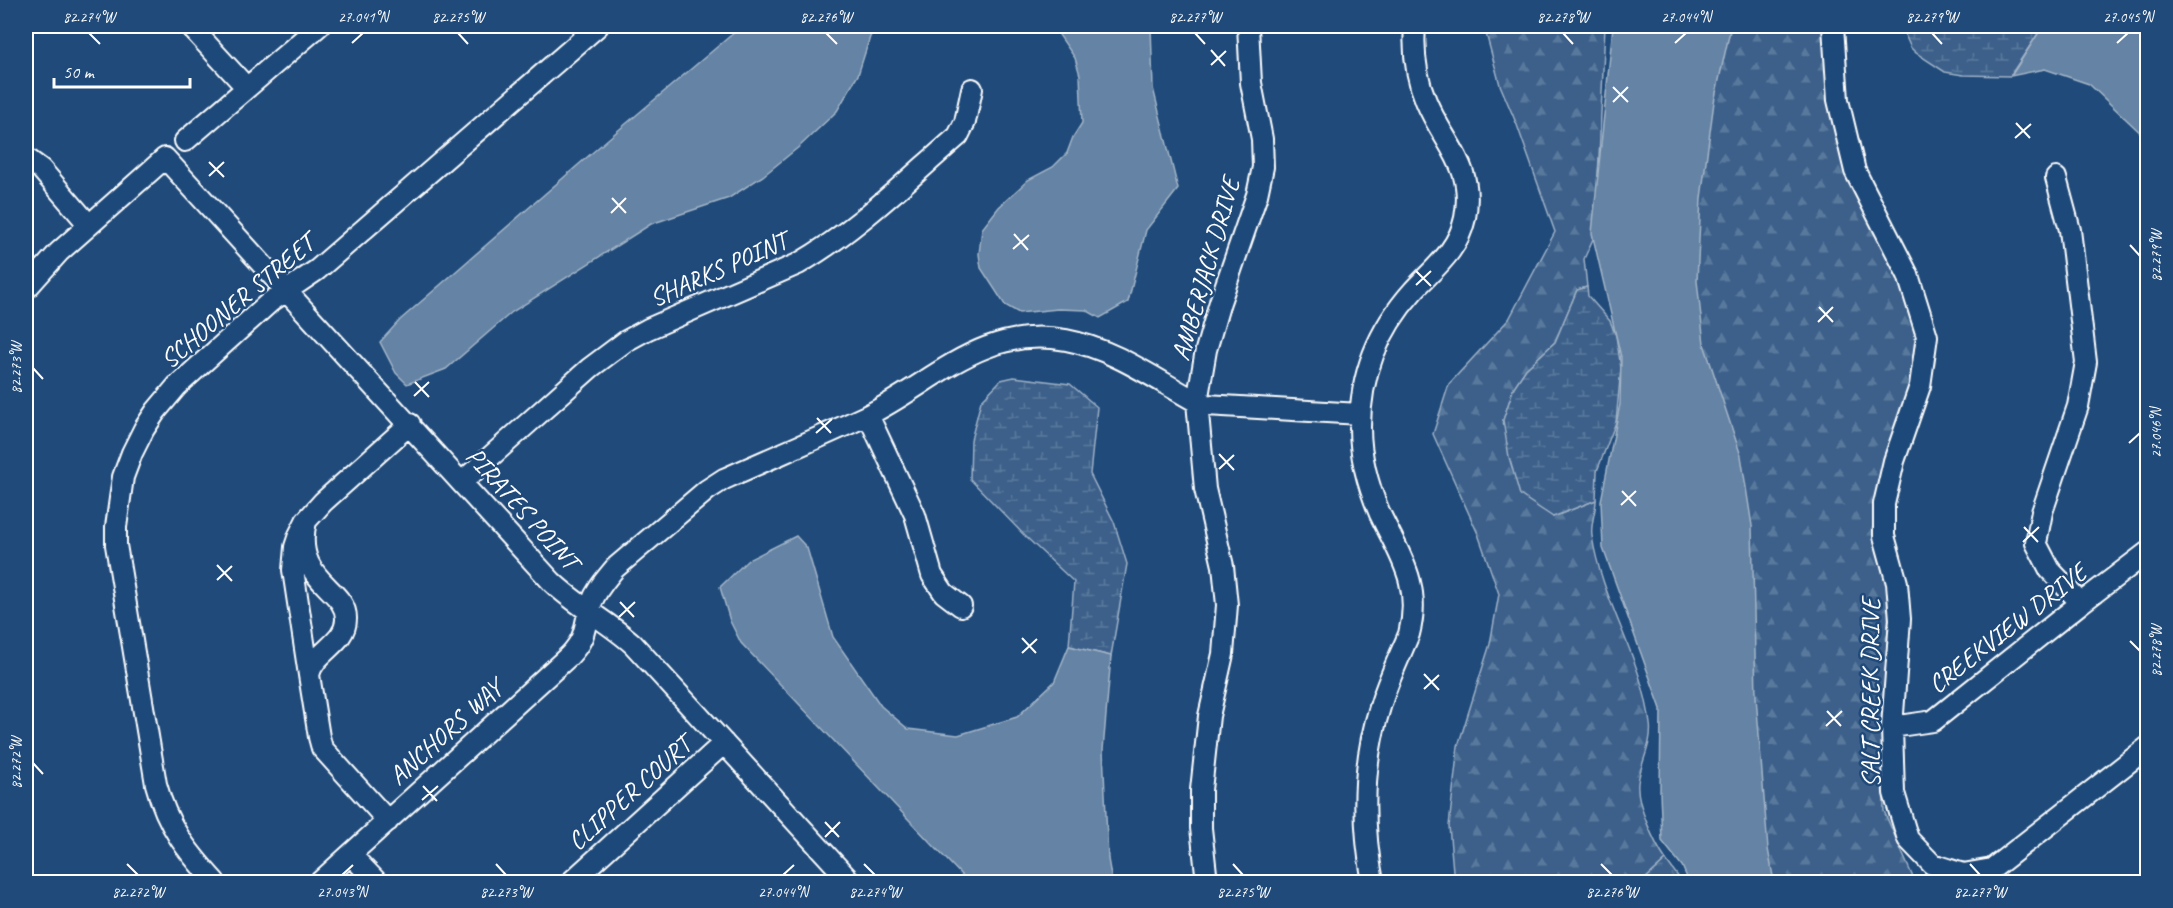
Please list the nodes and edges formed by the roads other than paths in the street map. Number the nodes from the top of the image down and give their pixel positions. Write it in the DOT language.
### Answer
graph roads {
  1 [pos="190,26"];
  2 [pos="319,26"];
  3 [pos="598,26"];
  4 [pos="1248,26"];
  5 [pos="1415,26"];
  6 [pos="1833,26"];
  7 [pos="247,88"];
  8 [pos="972,89"];
  9 [pos="185,141"];
  10 [pos="26,158"];
  11 [pos="2056,178"];
  12 [pos="89,225"];
  13 [pos="26,289"];
  14 [pos="287,290"];
  15 [pos="1197,402"];
  16 [pos="868,414"];
  17 [pos="1360,414"];
  18 [pos="410,424"];
  19 [pos="462,482"];
  20 [pos="306,521"];
  21 [pos="2148,552"];
  22 [pos="2081,603"];
  23 [pos="961,606"];
  24 [pos="589,612"];
  25 [pos="309,675"];
  26 [pos="1892,728"];
  27 [pos="724,743"];
  28 [pos="2148,747"];
  29 [pos="388,820"];
  30 [pos="351,855"];
  31 [pos="840,879"];
  32 [pos="215,882"];
  33 [pos="320,882"];
  34 [pos="377,882"];
  35 [pos="571,882"];
  36 [pos="1207,882"];
  37 [pos="1373,882"];
  1 -- 7 [label="street"];
  2 -- 7 [label="street"];
  3 -- 14 [label="street, SCHOONER STREET"];
  4 -- 15 [label="street, AMBERJACK DRIVE"];
  5 -- 17 [label="street"];
  6 -- 26 [label="street, SALT CREEK DRIVE"];
  7 -- 9 [label="street"];
  8 -- 19 [label="street, SHARKS POINT"];
  10 -- 12 [label="street"];
  11 -- 22 [label="street"];
  12 -- 13 [label="street"];
  12 -- 14 [label="street, PIRATES POINT"];
  14 -- 18 [label="street, PIRATES POINT"];
  14 -- 32 [label="street, SCHOONER STREET"];
  15 -- 16 [label="street, ANCHORS WAY"];
  15 -- 17 [label="street"];
  15 -- 36 [label="street, AMBERJACK DRIVE"];
  16 -- 23 [label="street"];
  16 -- 24 [label="street, ANCHORS WAY"];
  17 -- 37 [label="street"];
  18 -- 19 [label="street, PIRATES POINT"];
  18 -- 20 [label="street"];
  19 -- 24 [label="street, PIRATES POINT"];
  20 -- 25 [label="street"];
  20 -- 25 [label="street"];
  21 -- 22 [label="street, CREEKVIEW DRIVE"];
  22 -- 26 [label="street, CREEKVIEW DRIVE"];
  24 -- 27 [label="street, PIRATES POINT"];
  24 -- 29 [label="street, ANCHORS WAY"];
  25 -- 29 [label="street"];
  26 -- 28 [label="street, SALT CREEK DRIVE"];
  27 -- 31 [label="street, PIRATES POINT"];
  27 -- 35 [label="street, CLIPPER COURT"];
  29 -- 30 [label="street, ANCHORS WAY"];
  30 -- 33 [label="street, ANCHORS WAY"];
  30 -- 34 [label="street"];
}
